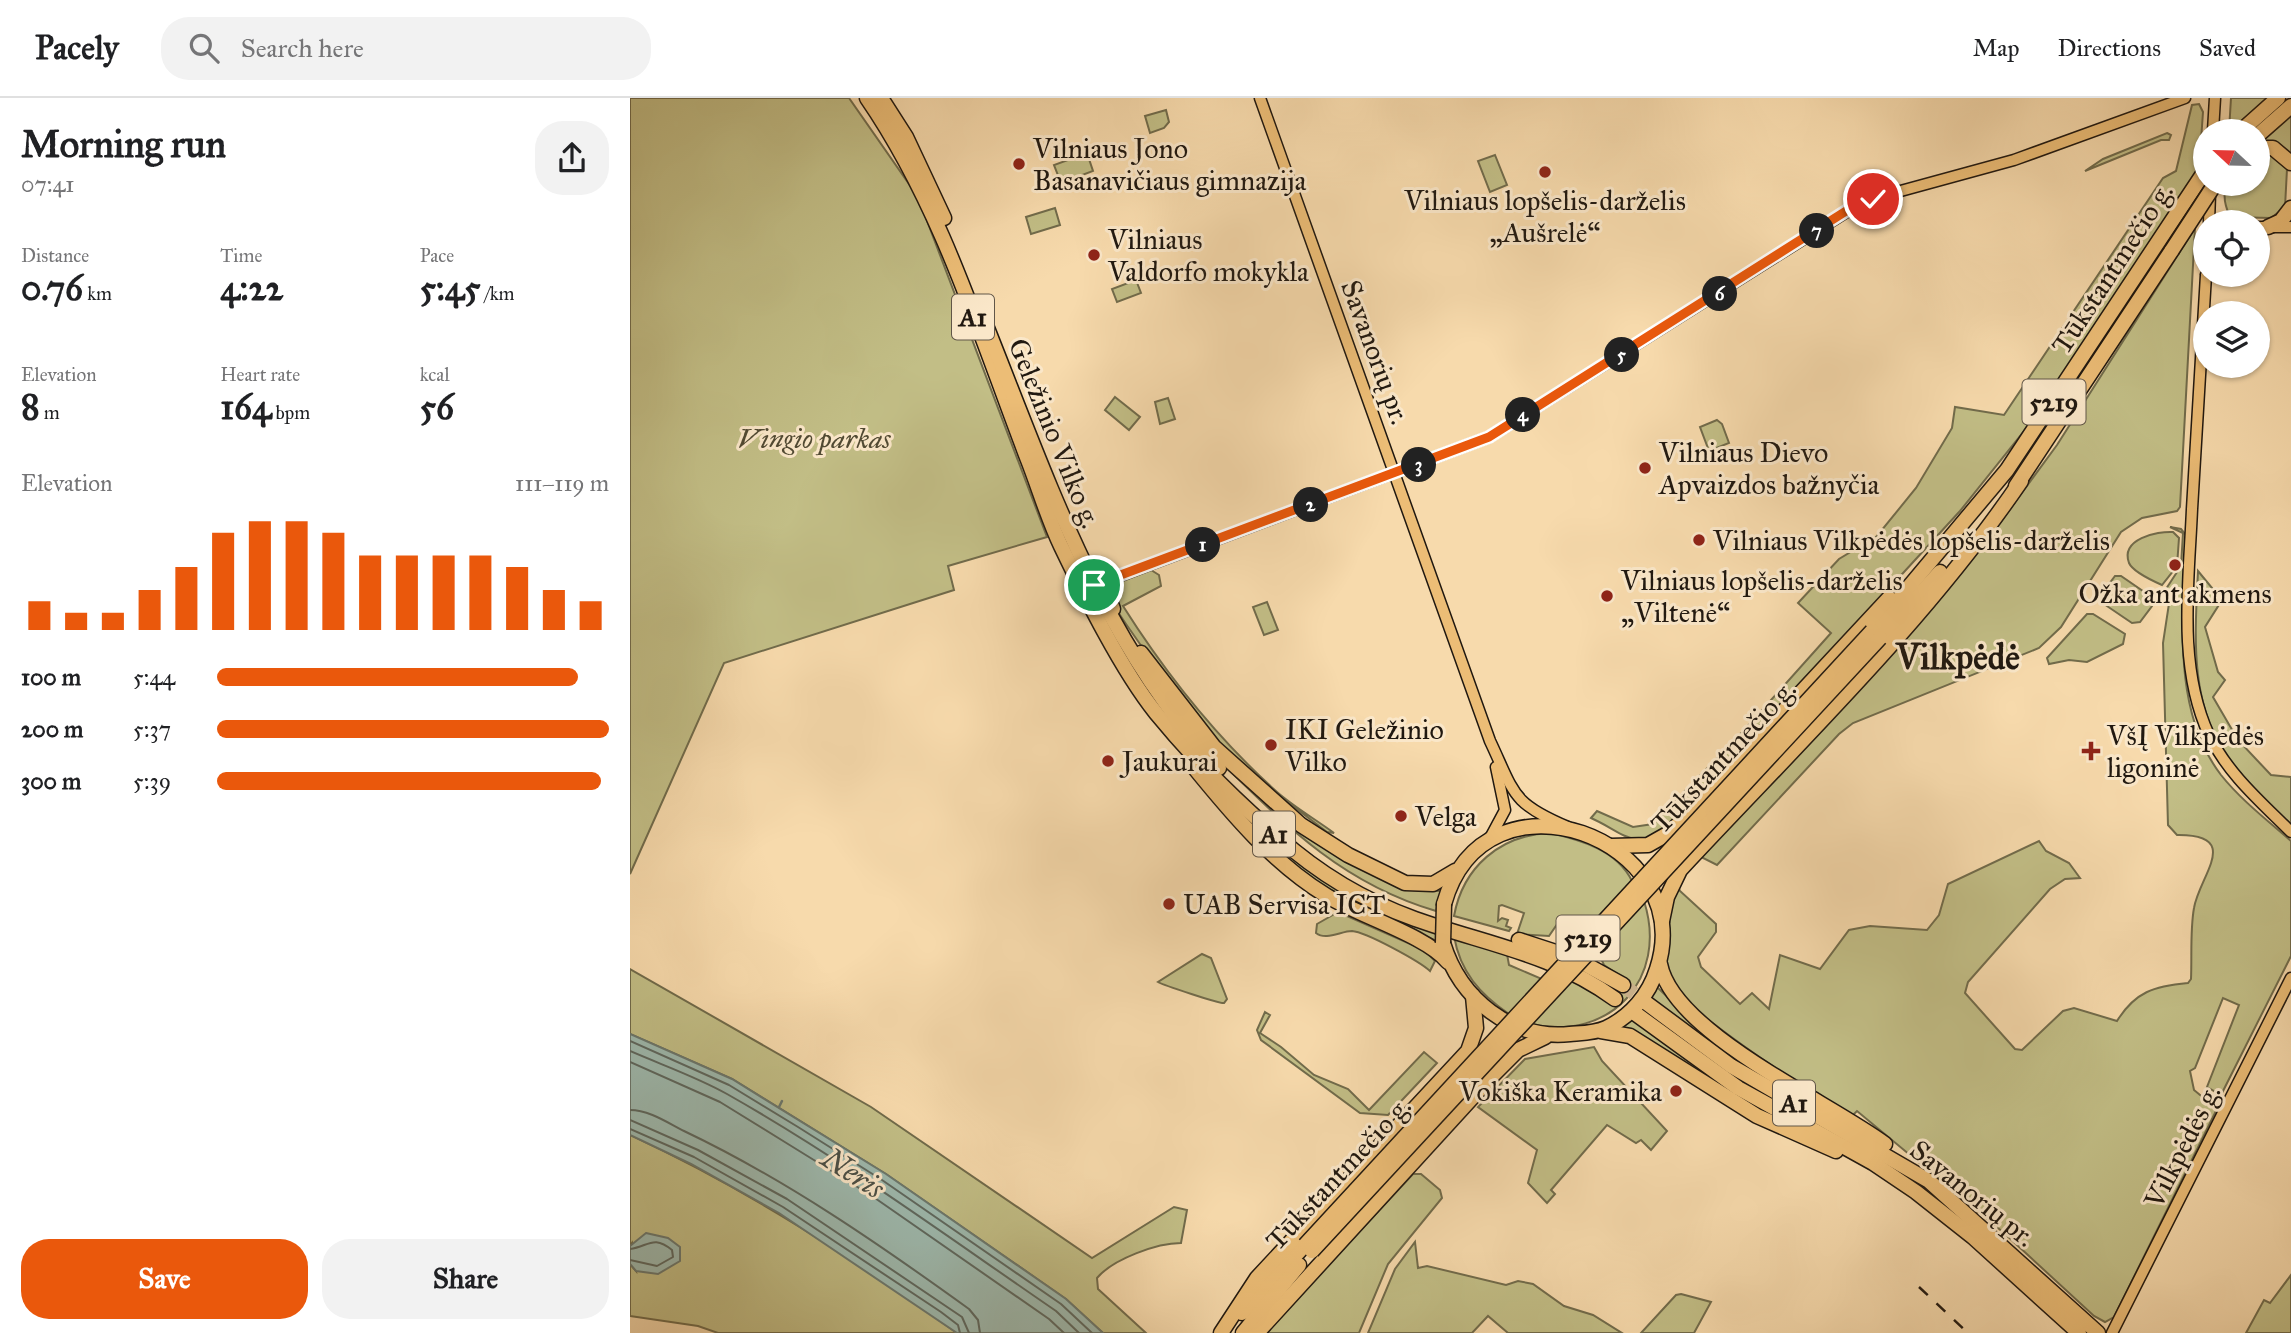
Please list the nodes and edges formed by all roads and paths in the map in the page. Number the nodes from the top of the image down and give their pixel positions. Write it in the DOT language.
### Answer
graph roads {
  1 [pos="867,98"];
  2 [pos="883,98"];
  3 [pos="1260,98"];
  4 [pos="2185,98"];
  5 [pos="2215,98"];
  6 [pos="2278,98"];
  7 [pos="2291,107"];
  8 [pos="2214,119"];
  9 [pos="2254,119"];
  10 [pos="2270,125"];
  11 [pos="2270,148"];
  12 [pos="2291,163"];
  13 [pos="2193,189"];
  14 [pos="2206,196"];
  15 [pos="2291,208"];
  16 [pos="2270,225"];
  17 [pos="2270,227"];
  18 [pos="2291,228"];
  19 [pos="2205,287"];
  20 [pos="1394,475"];
  21 [pos="2021,481"];
  22 [pos="1937,555"];
  23 [pos="1113,579"];
  24 [pos="1089,587"];
  25 [pos="1115,614"];
  26 [pos="1876,635"];
  27 [pos="1130,651"];
  28 [pos="1163,712"];
  29 [pos="1490,741"];
  30 [pos="1214,747"];
  31 [pos="1580,832"];
  32 [pos="2291,832"];
  33 [pos="1490,838"];
  34 [pos="1611,846"];
  35 [pos="1462,866"];
  36 [pos="1419,916"];
  37 [pos="1661,928"];
  38 [pos="1660,961"];
  39 [pos="1451,967"];
  40 [pos="2291,978"];
  41 [pos="1623,985"];
  42 [pos="1473,996"];
  43 [pos="1615,999"];
  44 [pos="1645,1002"];
  45 [pos="1636,1014"];
  46 [pos="1659,1022"];
  47 [pos="1599,1031"];
  48 [pos="1550,1036"];
  49 [pos="1889,1174"];
  50 [pos="1929,1181"];
  51 [pos="1308,1248"];
  52 [pos="1249,1331"];
  53 [pos="1222,1333"];
  54 [pos="2079,1333"];
  55 [pos="2098,1333"];
  56 [pos="2112,1333"];
  1 -- 24 [label="highway, Geležinio Vilko g. / A1"];
  2 -- 24 [label="highway, Geležinio Vilko g. / A1"];
  3 -- 20 [label="main road, Savanorių pr."];
  4 -- 20 [label="main road"];
  5 -- 8 [label="main road"];
  6 -- 9 [label="highway"];
  7 -- 10 [label="highway"];
  11 -- 12 [label="highway"];
  13 -- 22 [label="highway, Tūkstantmečio g. / 5219"];
  14 -- 21 [label="highway, Tūkstantmečio g. / 5219, bridge"];
  15 -- 16 [label="highway"];
  17 -- 18 [label="main road"];
  19 -- 32 [label="main road"];
  20 -- 23 [label="main road"];
  20 -- 29 [label="main road, Savanorių pr."];
  21 -- 26 [label="highway, Tūkstantmečio g. / 5219"];
  21 -- 37 [label="highway"];
  22 -- 26 [label="highway, Tūkstantmečio g. / 5219"];
  22 -- 34 [label="highway"];
  23 -- 24 [label="main road"];
  23 -- 25 [label="highway"];
  24 -- 27 [label="highway, Geležinio Vilko g. / A1"];
  24 -- 28 [label="highway, Geležinio Vilko g. / A1"];
  25 -- 27 [label="highway"];
  25 -- 30 [label="highway"];
  26 -- 51 [label="highway, Tūkstantmečio g. / 5219, bridge"];
  27 -- 28 [label="highway, Geležinio Vilko g. / A1"];
  28 -- 30 [label="highway"];
  28 -- 36 [label="highway, Geležinio Vilko g. / A1"];
  28 -- 39 [label="highway"];
  29 -- 31 [label="main road, Savanorių pr."];
  29 -- 33 [label="main road, Savanorių pr."];
  30 -- 35 [label="highway"];
  31 -- 33 [label="highway"];
  31 -- 34 [label="highway"];
  33 -- 35 [label="highway"];
  34 -- 37 [label="highway"];
  35 -- 39 [label="highway, bridge"];
  36 -- 41 [label="highway, A1"];
  36 -- 43 [label="highway, A1"];
  37 -- 38 [label="highway"];
  38 -- 47 [label="highway"];
  38 -- 50 [label="highway"];
  39 -- 42 [label="highway"];
  40 -- 56 [label="main road, Vilkpėdės g."];
  42 -- 48 [label="highway"];
  42 -- 53 [label="highway"];
  44 -- 46 [label="highway, A1"];
  45 -- 46 [label="highway, A1"];
  46 -- 49 [label="highway, Savanorių pr. / A1"];
  46 -- 50 [label="highway, Savanorių pr. / A1"];
  47 -- 48 [label="highway"];
  47 -- 49 [label="highway"];
  48 -- 52 [label="highway"];
  49 -- 54 [label="highway, Savanorių pr. / A1"];
  50 -- 55 [label="highway, Savanorių pr. / A1"];
  51 -- 52 [label="highway, Tūkstantmečio g. / 5219"];
  51 -- 53 [label="highway, Tūkstantmečio g. / 5219"];
}
